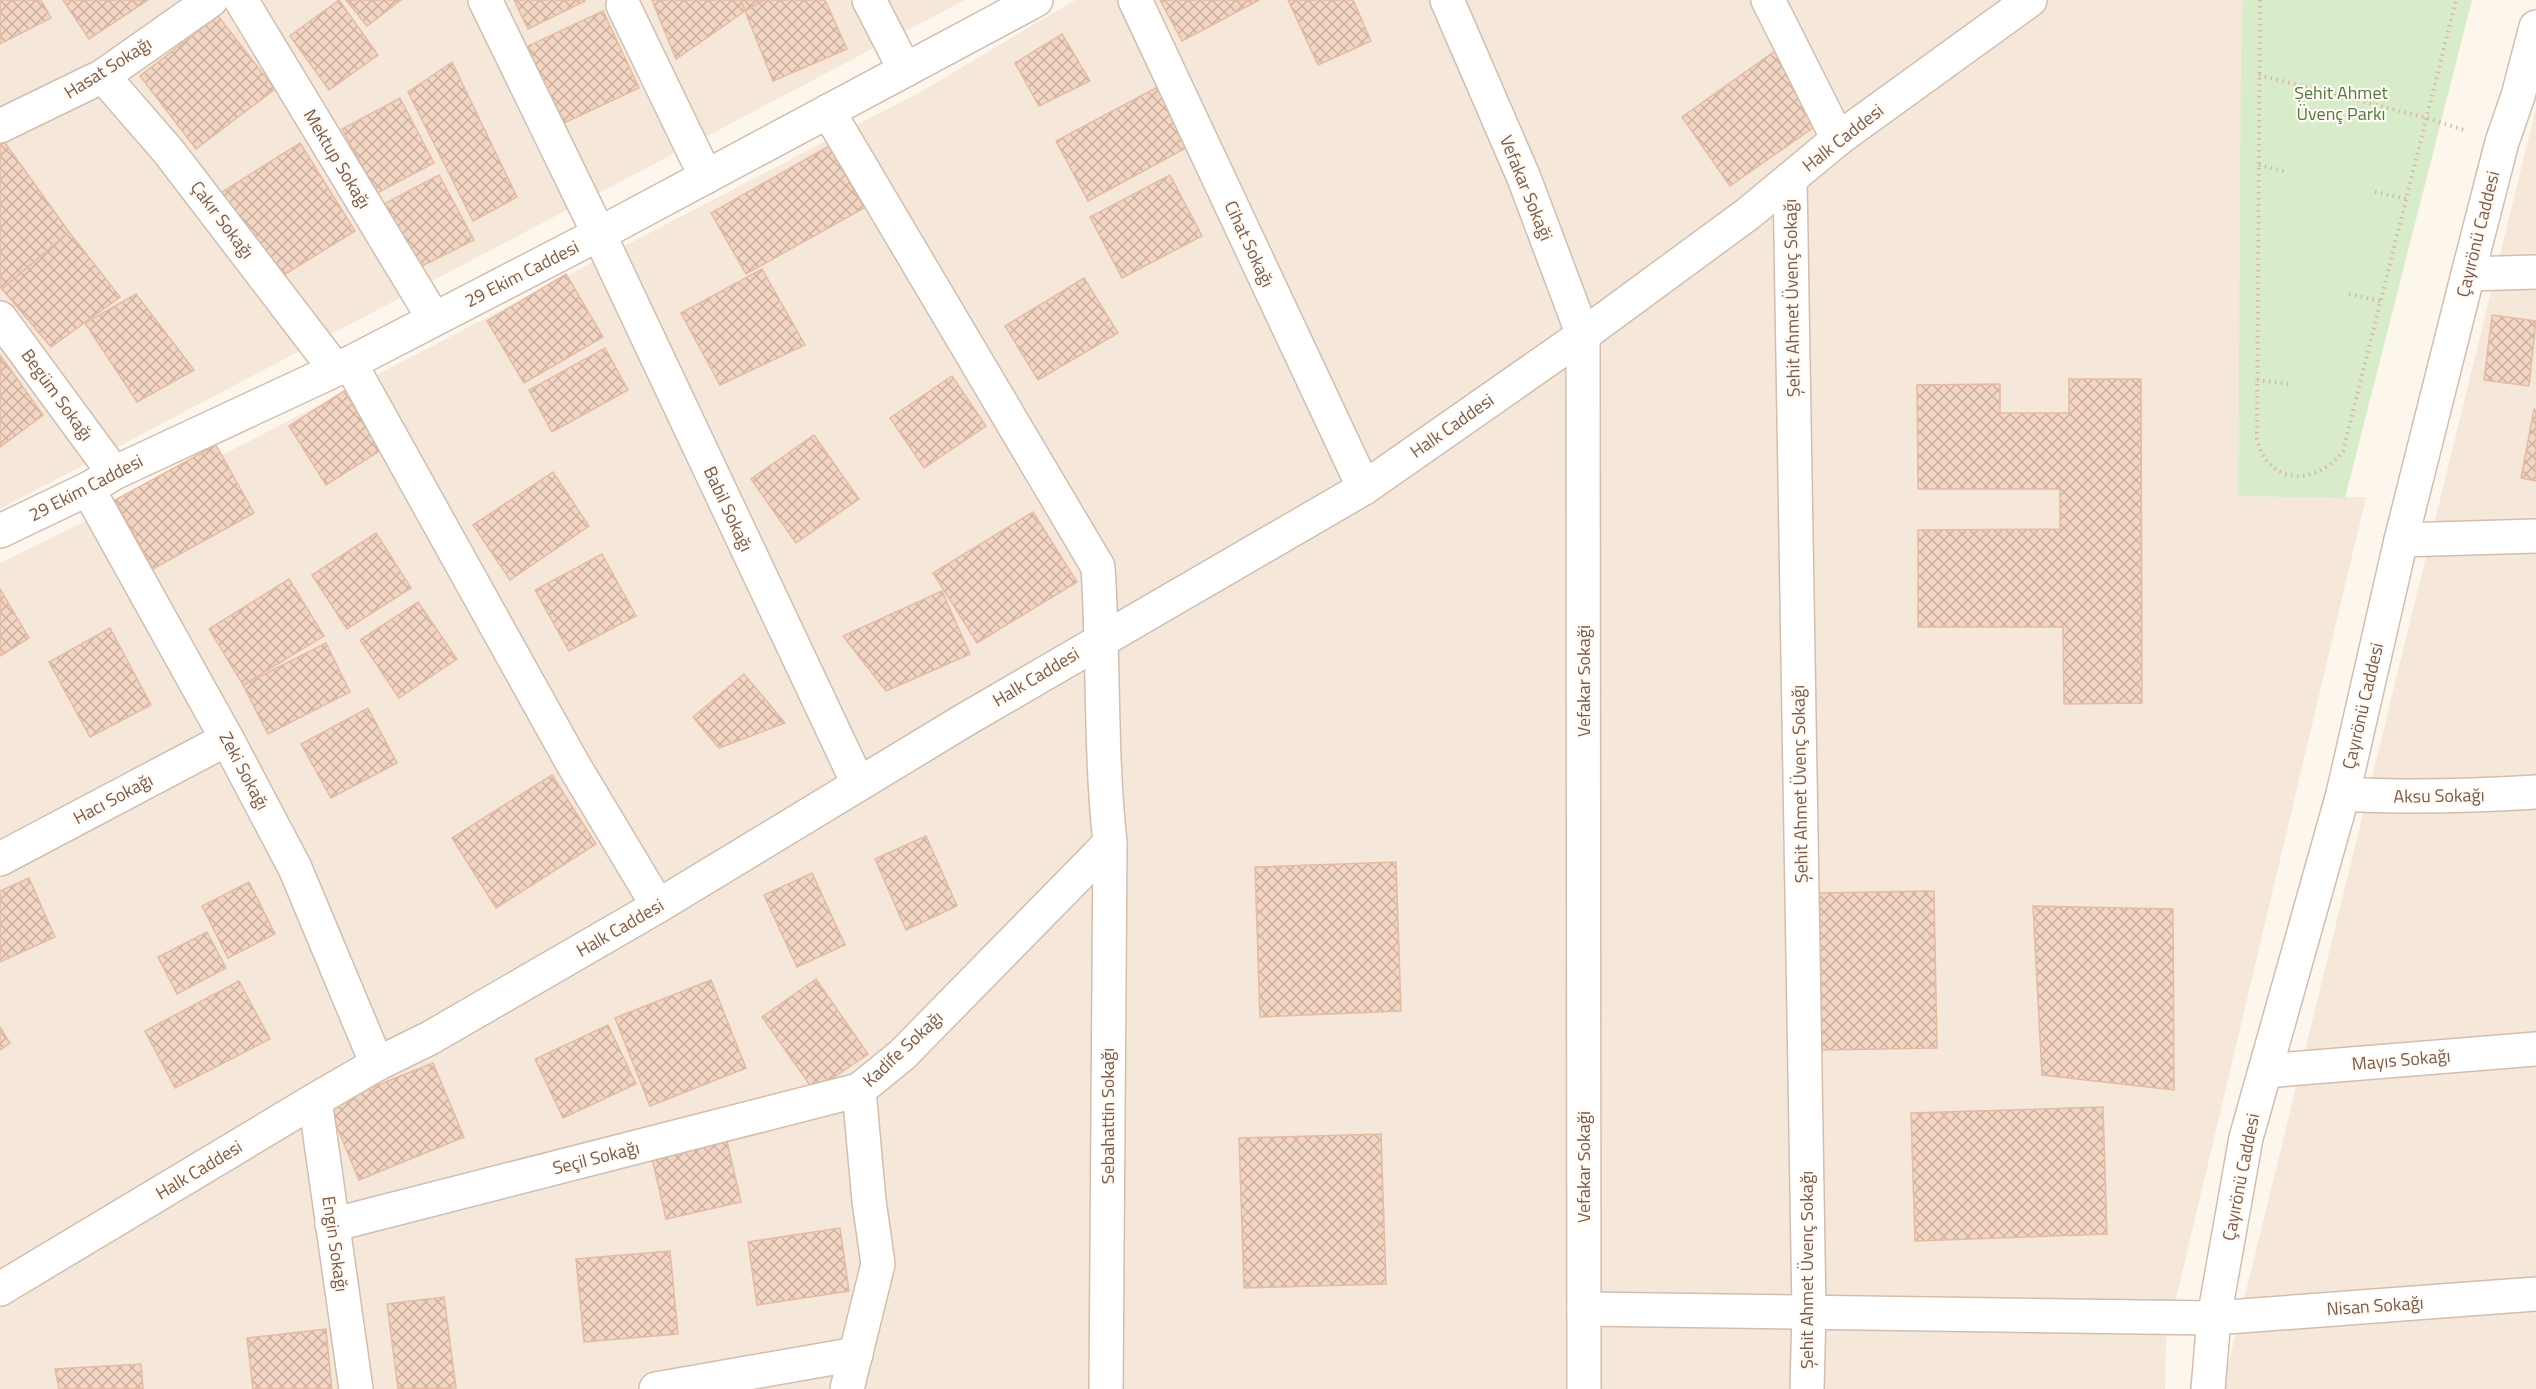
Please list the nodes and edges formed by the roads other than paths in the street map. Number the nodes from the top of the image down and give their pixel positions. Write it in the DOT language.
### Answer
graph roads {
  1 [pos="211,0"];
  2 [pos="241,0"];
  3 [pos="485,0"];
  4 [pos="869,0"];
  5 [pos="1035,0"];
  6 [pos="1135,0"];
  7 [pos="1447,0"];
  8 [pos="1768,0"];
  9 [pos="2030,0"];
  10 [pos="623,5"];
  11 [pos="2535,32"];
  12 [pos="905,70"];
  13 [pos="103,76"];
  14 [pos="828,111"];
  15 [pos="0,126"];
  16 [pos="1838,139"];
  17 [pos="706,177"];
  18 [pos="1791,179"];
  19 [pos="599,234"];
  20 [pos="2536,272"];
  21 [pos="2468,274"];
  22 [pos="0,318"];
  23 [pos="434,319"];
  24 [pos="1583,335"];
  25 [pos="342,366"];
  26 [pos="101,481"];
  27 [pos="1364,488"];
  28 [pos="0,531"];
  29 [pos="2536,536"];
  30 [pos="2401,540"];
  31 [pos="1102,638"];
  32 [pos="227,740"];
  33 [pos="858,783"];
  34 [pos="2536,792"];
  35 [pos="2343,794"];
  36 [pos="1110,843"];
  37 [pos="0,859"];
  38 [pos="658,906"];
  39 [pos="2536,1049"];
  40 [pos="377,1064"];
  41 [pos="2265,1071"];
  42 [pos="859,1090"];
  43 [pos="315,1100"];
  44 [pos="333,1225"];
  45 [pos="0,1289"];
  46 [pos="2536,1294"];
  47 [pos="1584,1309"];
  48 [pos="1809,1312"];
  49 [pos="2214,1318"];
  50 [pos="856,1354"];
  51 [pos="356,1389"];
  52 [pos="656,1389"];
  53 [pos="847,1389"];
  54 [pos="1106,1389"];
  55 [pos="1584,1389"];
  56 [pos="1807,1389"];
  57 [pos="2208,1389"];
  1 -- 13 [label="street, Hasat Sokağı"];
  2 -- 23 [label="street, Mektup Sokağı"];
  3 -- 19 [label="street, Babil Sokağı"];
  4 -- 12 [label="street"];
  5 -- 12 [label="street, 29 Ekim Caddesi"];
  6 -- 27 [label="street, Cihat Sokağı"];
  7 -- 24 [label="street, Vefakar Sokaği"];
  8 -- 16 [label="street"];
  9 -- 16 [label="street, Halk Caddesi"];
  10 -- 17 [label="street"];
  11 -- 21 [label="street, Çayırönü Caddesi"];
  12 -- 14 [label="street, 29 Ekim Caddesi"];
  13 -- 15 [label="street, Hasat Sokağı"];
  13 -- 25 [label="street, Çakır Sokağı"];
  14 -- 17 [label="street, 29 Ekim Caddesi"];
  14 -- 31 [label="street, Sebahattin Sokağı"];
  16 -- 18 [label="street, Halk Caddesi"];
  17 -- 19 [label="street, 29 Ekim Caddesi"];
  18 -- 24 [label="street, Halk Caddesi"];
  18 -- 48 [label="street, Şehit Ahmet Üvenç Sokağı"];
  19 -- 23 [label="street, 29 Ekim Caddesi"];
  19 -- 33 [label="street, Babil Sokağı"];
  20 -- 21 [label="street"];
  21 -- 30 [label="street, Çayırönü Caddesi"];
  22 -- 26 [label="street, Begüm Sokağı"];
  23 -- 25 [label="street, 29 Ekim Caddesi"];
  24 -- 27 [label="street, Halk Caddesi"];
  24 -- 47 [label="street, Vefakar Sokaği"];
  25 -- 26 [label="street, 29 Ekim Caddesi"];
  25 -- 38 [label="street, Çakır Sokağı"];
  26 -- 28 [label="street, 29 Ekim Caddesi"];
  26 -- 32 [label="street, Zeki Sokağı"];
  27 -- 31 [label="street, Halk Caddesi"];
  29 -- 30 [label="street"];
  30 -- 35 [label="street, Çayırönü Caddesi"];
  31 -- 33 [label="street, Halk Caddesi"];
  31 -- 36 [label="street, Sebahattin Sokağı"];
  32 -- 37 [label="street, Hacı Sokağı"];
  32 -- 40 [label="street, Zeki Sokağı"];
  33 -- 38 [label="street, Halk Caddesi"];
  34 -- 35 [label="street, Aksu Sokağı"];
  35 -- 41 [label="street, Çayırönü Caddesi"];
  36 -- 42 [label="street, Kadife Sokağı"];
  36 -- 54 [label="street, Sebahattin Sokağı"];
  38 -- 40 [label="street, Halk Caddesi"];
  39 -- 41 [label="street, Mayıs Sokağı"];
  40 -- 43 [label="street, Halk Caddesi"];
  41 -- 49 [label="street, Çayırönü Caddesi"];
  42 -- 44 [label="street, Seçil Sokağı"];
  42 -- 50 [label="street, Kadife Sokağı"];
  43 -- 44 [label="street, Engin Sokağı"];
  43 -- 45 [label="street, Halk Caddesi"];
  44 -- 51 [label="street, Engin Sokağı"];
  46 -- 49 [label="street, Nisan Sokağı"];
  47 -- 48 [label="street, Nisan Sokağı"];
  47 -- 55 [label="street, Vefakar Sokaği"];
  48 -- 49 [label="street, Nisan Sokağı"];
  48 -- 56 [label="street, Şehit Ahmet Üvenç Sokağı"];
  49 -- 57 [label="street, Çayırönü Caddesi"];
  50 -- 52 [label="street"];
  50 -- 53 [label="street, Kadife Sokağı"];
}
